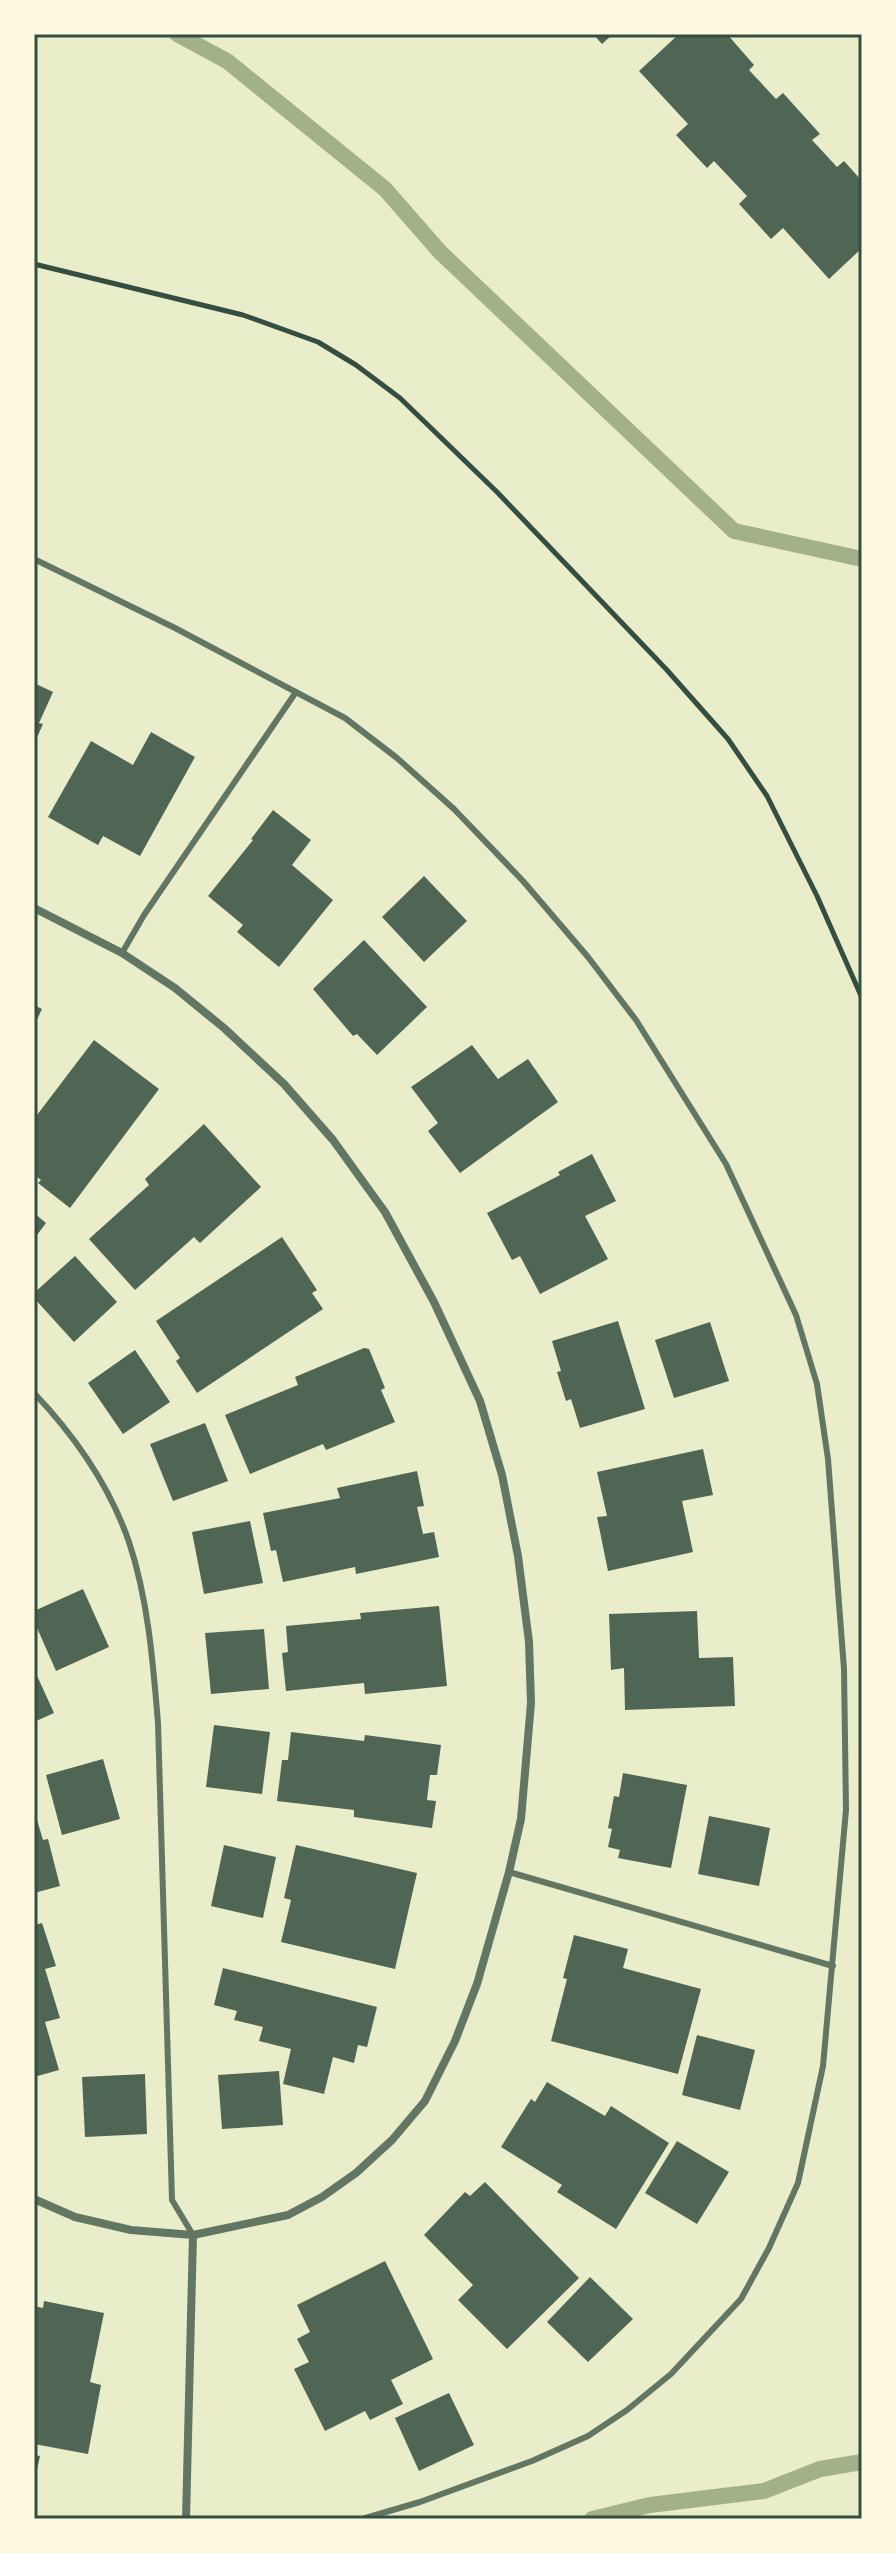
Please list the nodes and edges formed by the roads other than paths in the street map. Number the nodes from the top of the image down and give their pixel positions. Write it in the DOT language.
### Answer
graph roads {
  1 [pos="34,559"];
  2 [pos="296,692"];
  3 [pos="34,908"];
  4 [pos="122,953"];
  5 [pos="34,1393"];
  6 [pos="509,1872"];
  7 [pos="833,1966"];
  8 [pos="34,2199"];
  9 [pos="193,2235"];
  10 [pos="186,2519"];
  11 [pos="362,2519"];
  1 -- 2 [label="lane"];
  2 -- 4 [label="lane"];
  2 -- 7 [label="lane"];
  3 -- 4 [label="street"];
  4 -- 6 [label="street"];
  5 -- 9 [label="lane"];
  6 -- 7 [label="lane"];
  6 -- 9 [label="street"];
  7 -- 11 [label="lane"];
  8 -- 9 [label="street"];
  9 -- 10 [label="street"];
}
